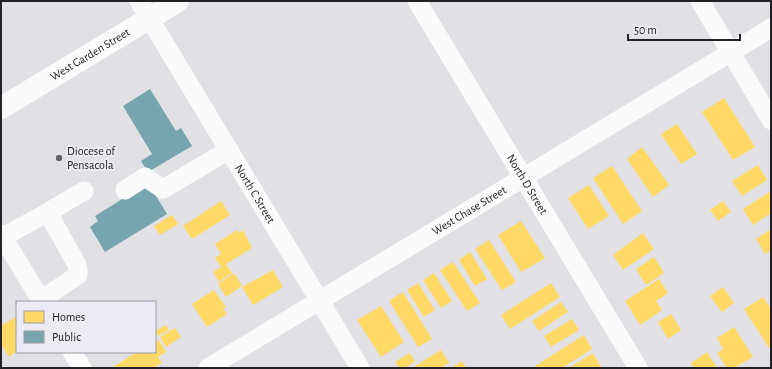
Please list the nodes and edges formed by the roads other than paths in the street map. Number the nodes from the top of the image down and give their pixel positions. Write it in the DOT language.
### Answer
graph roads {
  1 [pos="178,1"];
  2 [pos="416,1"];
  3 [pos="700,1"];
  4 [pos="144,10"];
  5 [pos="771,28"];
  6 [pos="730,53"];
  7 [pos="1,108"];
  8 [pos="771,120"];
  9 [pos="229,150"];
  10 [pos="523,178"];
  11 [pos="125,190"];
  12 [pos="84,191"];
  13 [pos="45,214"];
  14 [pos="2,235"];
  15 [pos="42,301"];
  16 [pos="320,301"];
  17 [pos="73,353"];
  18 [pos="82,368"];
  19 [pos="208,368"];
  20 [pos="360,368"];
  21 [pos="638,368"];
  1 -- 4 [label="main road, West Garden Street"];
  2 -- 10 [label="street, North D Street"];
  3 -- 6 [label="street"];
  4 -- 7 [label="main road, West Garden Street"];
  4 -- 9 [label="street, North C Street"];
  5 -- 6 [label="street, West Chase Street"];
  6 -- 8 [label="street"];
  6 -- 10 [label="street, West Chase Street"];
  9 -- 11 [label="street"];
  9 -- 16 [label="street, North C Street"];
  10 -- 16 [label="street, West Chase Street"];
  10 -- 21 [label="street, North D Street"];
  12 -- 13 [label="street"];
  13 -- 14 [label="street"];
  13 -- 15 [label="street"];
  14 -- 15 [label="street"];
  16 -- 19 [label="street, West Chase Street"];
  16 -- 20 [label="street, North C Street"];
  17 -- 18 [label="street"];
}
